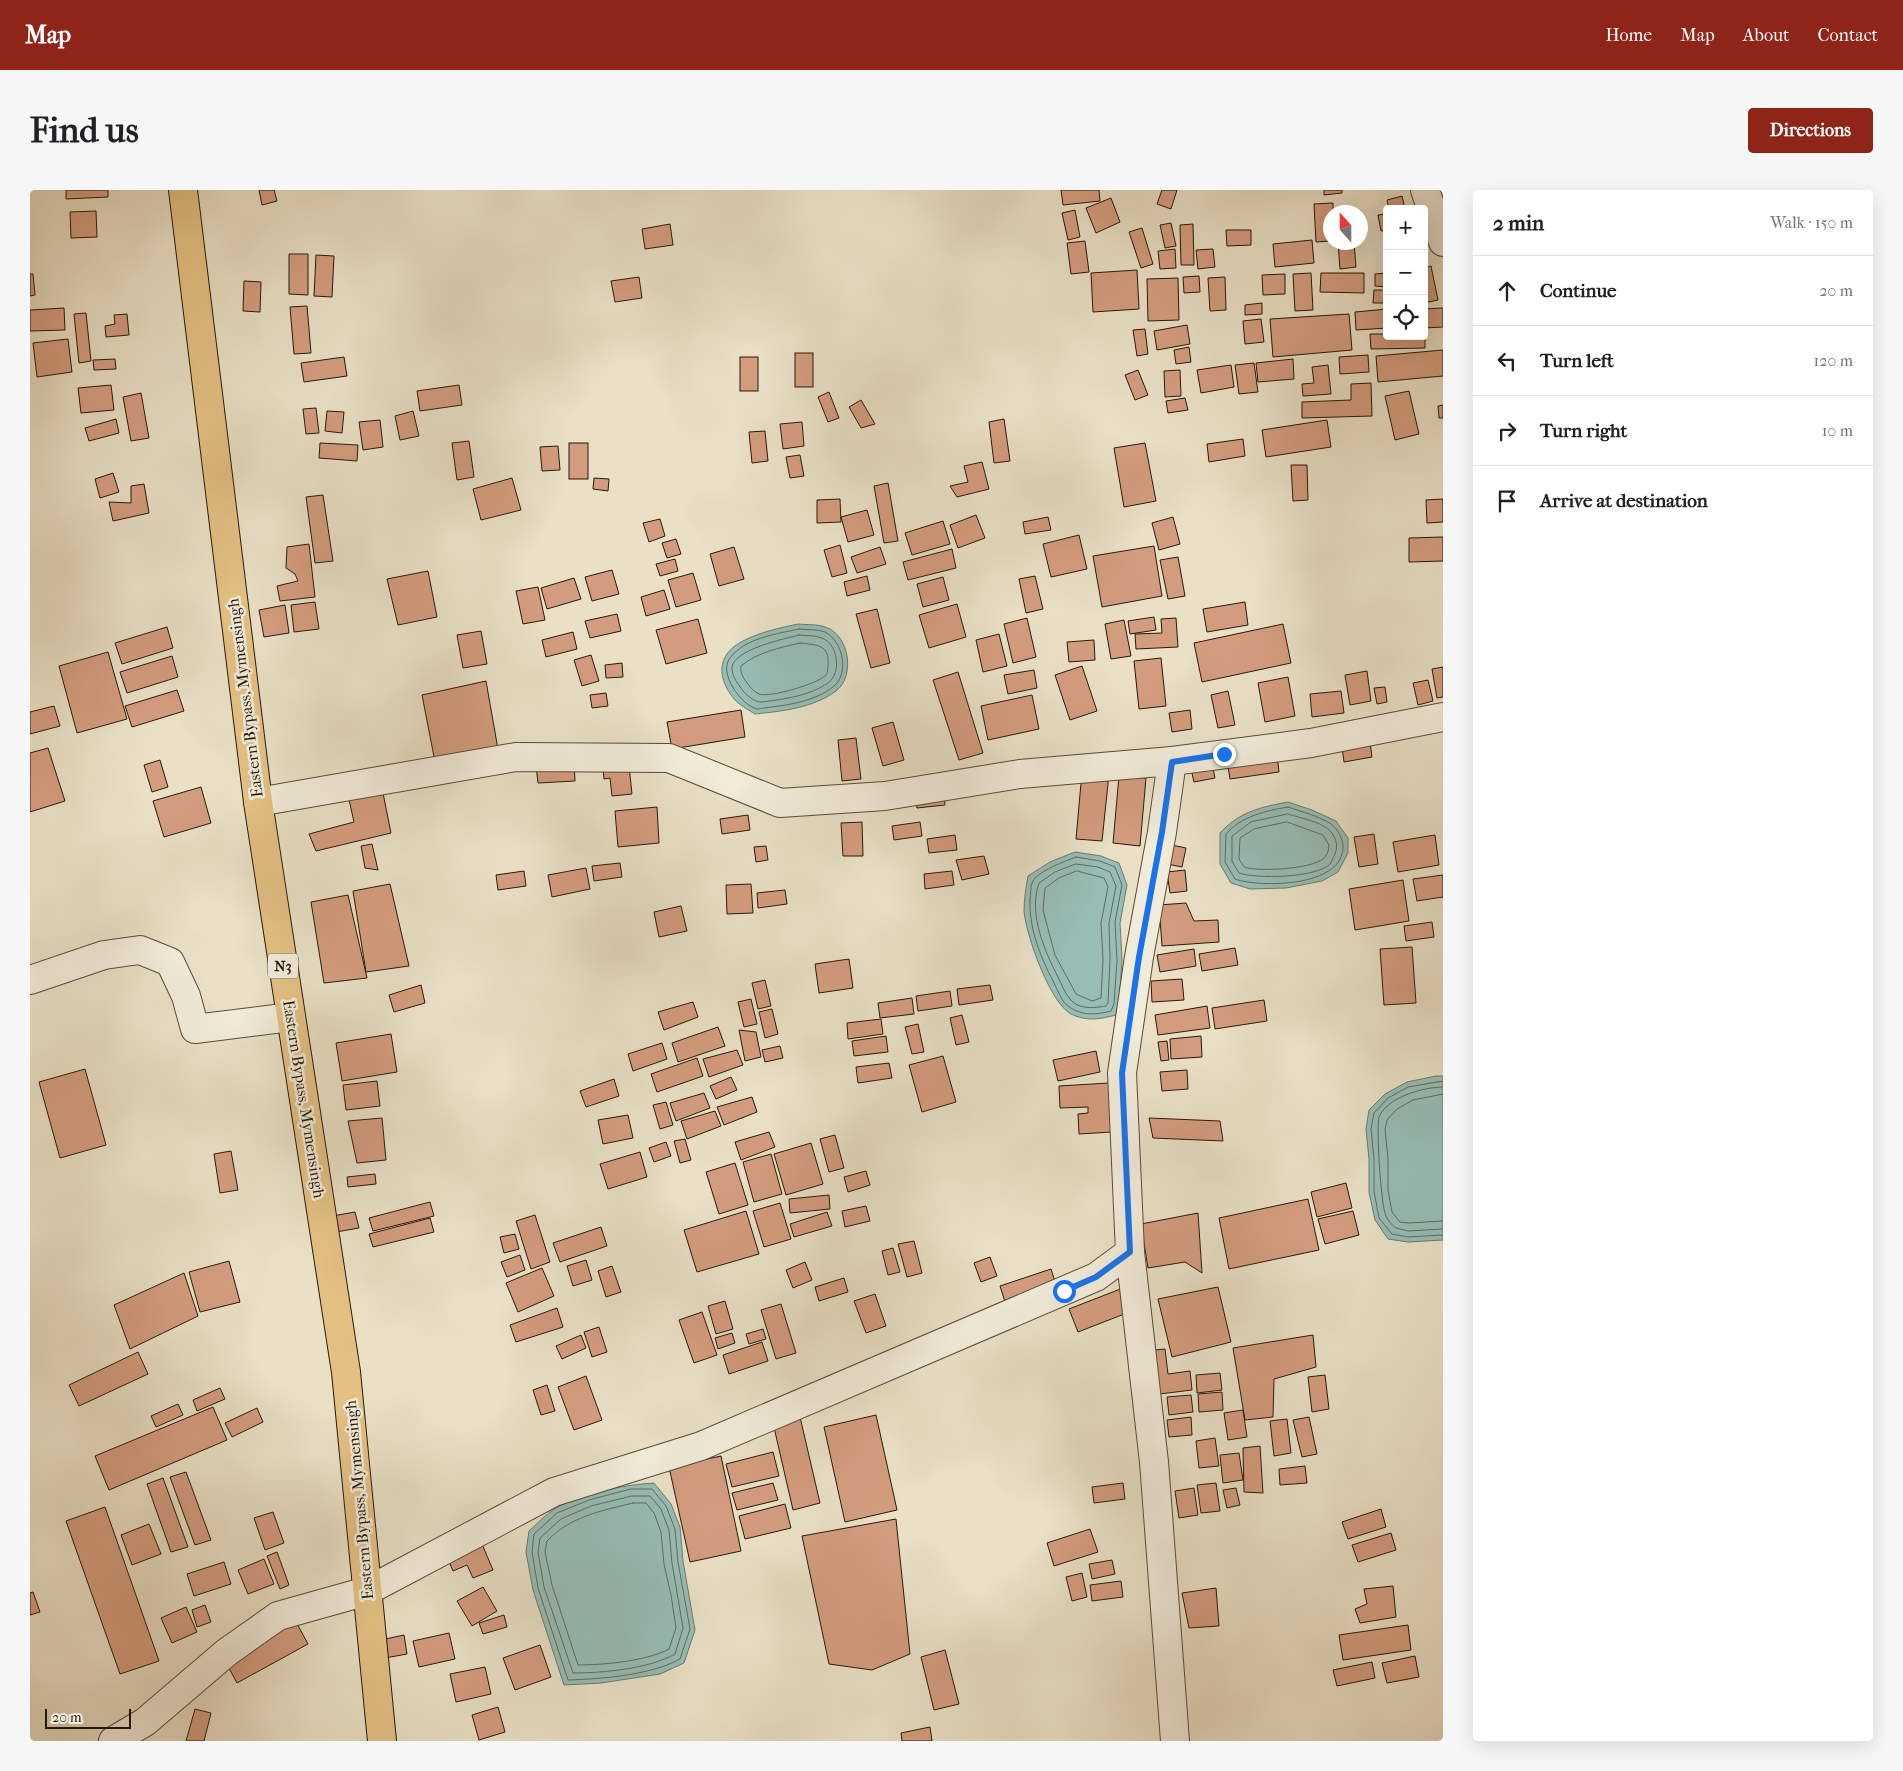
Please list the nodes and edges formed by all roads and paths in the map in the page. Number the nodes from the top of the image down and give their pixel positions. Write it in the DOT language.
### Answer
graph roads {
  1 [pos="183,190"];
  2 [pos="1425,190"];
  3 [pos="1443,242"];
  4 [pos="1443,717"];
  5 [pos="1172,762"];
  6 [pos="258,802"];
  7 [pos="30,980"];
  8 [pos="291,1017"];
  9 [pos="1130,1252"];
  10 [pos="368,1592"];
  11 [pos="113,1741"];
  12 [pos="382,1741"];
  13 [pos="1175,1741"];
  1 -- 6 [label="highway, Eastern Bypass, Mymensingh / N3"];
  2 -- 3 [label="street"];
  4 -- 5 [label="street"];
  5 -- 6 [label="street"];
  5 -- 9 [label="street"];
  6 -- 8 [label="highway, Eastern Bypass, Mymensingh / N3"];
  7 -- 8 [label="street"];
  8 -- 10 [label="highway, Eastern Bypass, Mymensingh / N3"];
  9 -- 10 [label="street"];
  9 -- 13 [label="street"];
  10 -- 11 [label="street"];
  10 -- 12 [label="highway, Eastern Bypass, Mymensingh / N3"];
}
